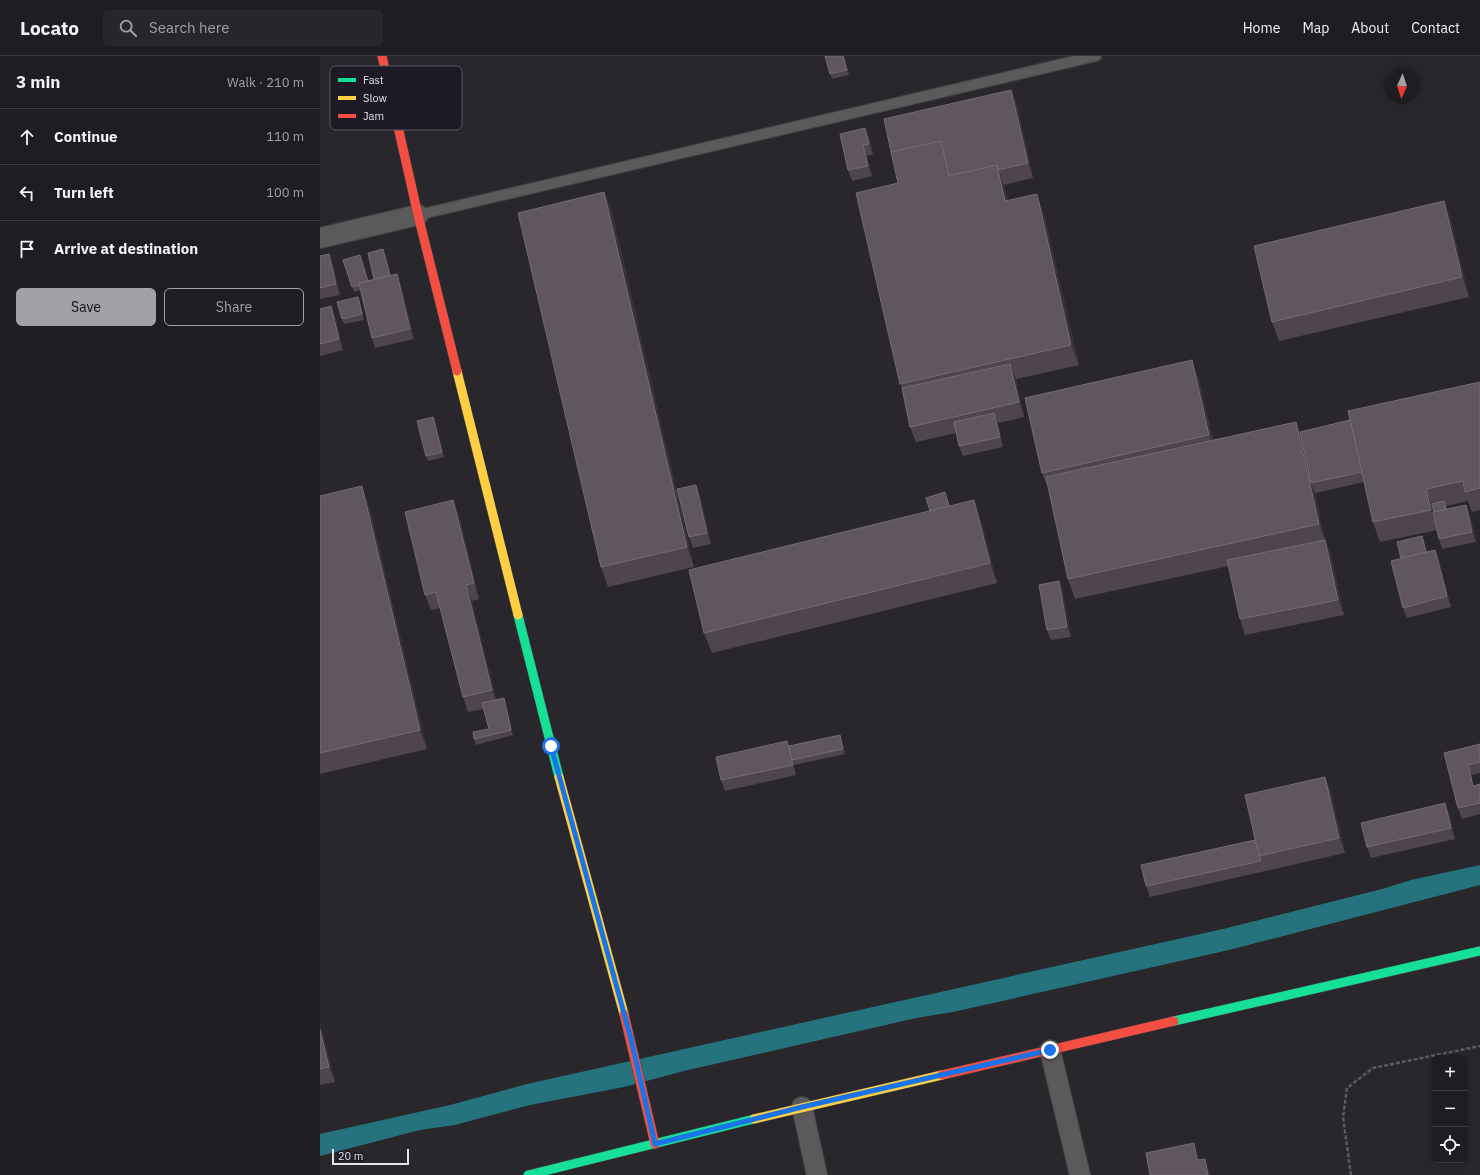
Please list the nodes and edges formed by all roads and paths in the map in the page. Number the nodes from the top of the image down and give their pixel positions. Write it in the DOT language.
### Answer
graph roads {
  1 [pos="382,56"];
  2 [pos="1096,56"];
  3 [pos="384,66"];
  4 [pos="399,130"];
  5 [pos="418,215"];
  6 [pos="320,238"];
  7 [pos="1480,952"];
  8 [pos="1480,1046"];
  9 [pos="1050,1050"];
  10 [pos="802,1107"];
  11 [pos="655,1144"];
  12 [pos="558,1172"];
  13 [pos="528,1175"];
  14 [pos="817,1175"];
  15 [pos="1080,1175"];
  16 [pos="1351,1175"];
  1 -- 3 [label="street"];
  2 -- 5 [label="lane"];
  4 -- 5 [label="street"];
  5 -- 6 [label="street"];
  5 -- 11 [label="street"];
  7 -- 9 [label="street"];
  8 -- 16 [label="path"];
  9 -- 10 [label="street"];
  9 -- 15 [label="street"];
  10 -- 11 [label="street"];
  10 -- 14 [label="street"];
  11 -- 12 [label="street"];
  12 -- 13 [label="street"];
}
